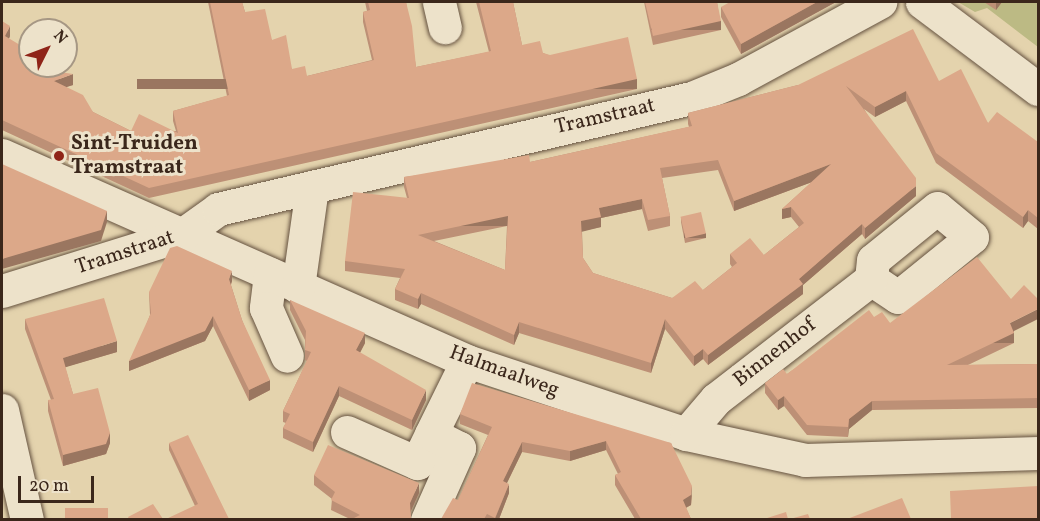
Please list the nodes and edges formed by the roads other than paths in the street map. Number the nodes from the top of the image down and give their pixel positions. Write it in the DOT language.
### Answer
graph roads {
  1 [pos="880,2"];
  2 [pos="922,2"];
  3 [pos="1038,89"];
  4 [pos="2,155"];
  5 [pos="312,187"];
  6 [pos="182,235"];
  7 [pos="871,279"];
  8 [pos="284,280"];
  9 [pos="2,291"];
  10 [pos="287,356"];
  11 [pos="467,361"];
  12 [pos="2,410"];
  13 [pos="347,432"];
  14 [pos="431,434"];
  15 [pos="686,434"];
  16 [pos="1038,453"];
  17 [pos="27,519"];
  18 [pos="427,519"];
  1 -- 5 [label="street, Tramstraat"];
  2 -- 3 [label="street"];
  4 -- 6 [label="street, Halmaalweg"];
  5 -- 6 [label="street, Tramstraat"];
  5 -- 8 [label="street"];
  6 -- 8 [label="street, Halmaalweg"];
  6 -- 9 [label="street, Tramstraat"];
  7 -- 15 [label="street, Binnenhof"];
  8 -- 10 [label="street"];
  8 -- 11 [label="street, Halmaalweg"];
  11 -- 14 [label="street"];
  11 -- 15 [label="street, Halmaalweg"];
  12 -- 17 [label="street"];
  13 -- 14 [label="street"];
  14 -- 18 [label="street"];
  15 -- 16 [label="street, Halmaalweg"];
}
